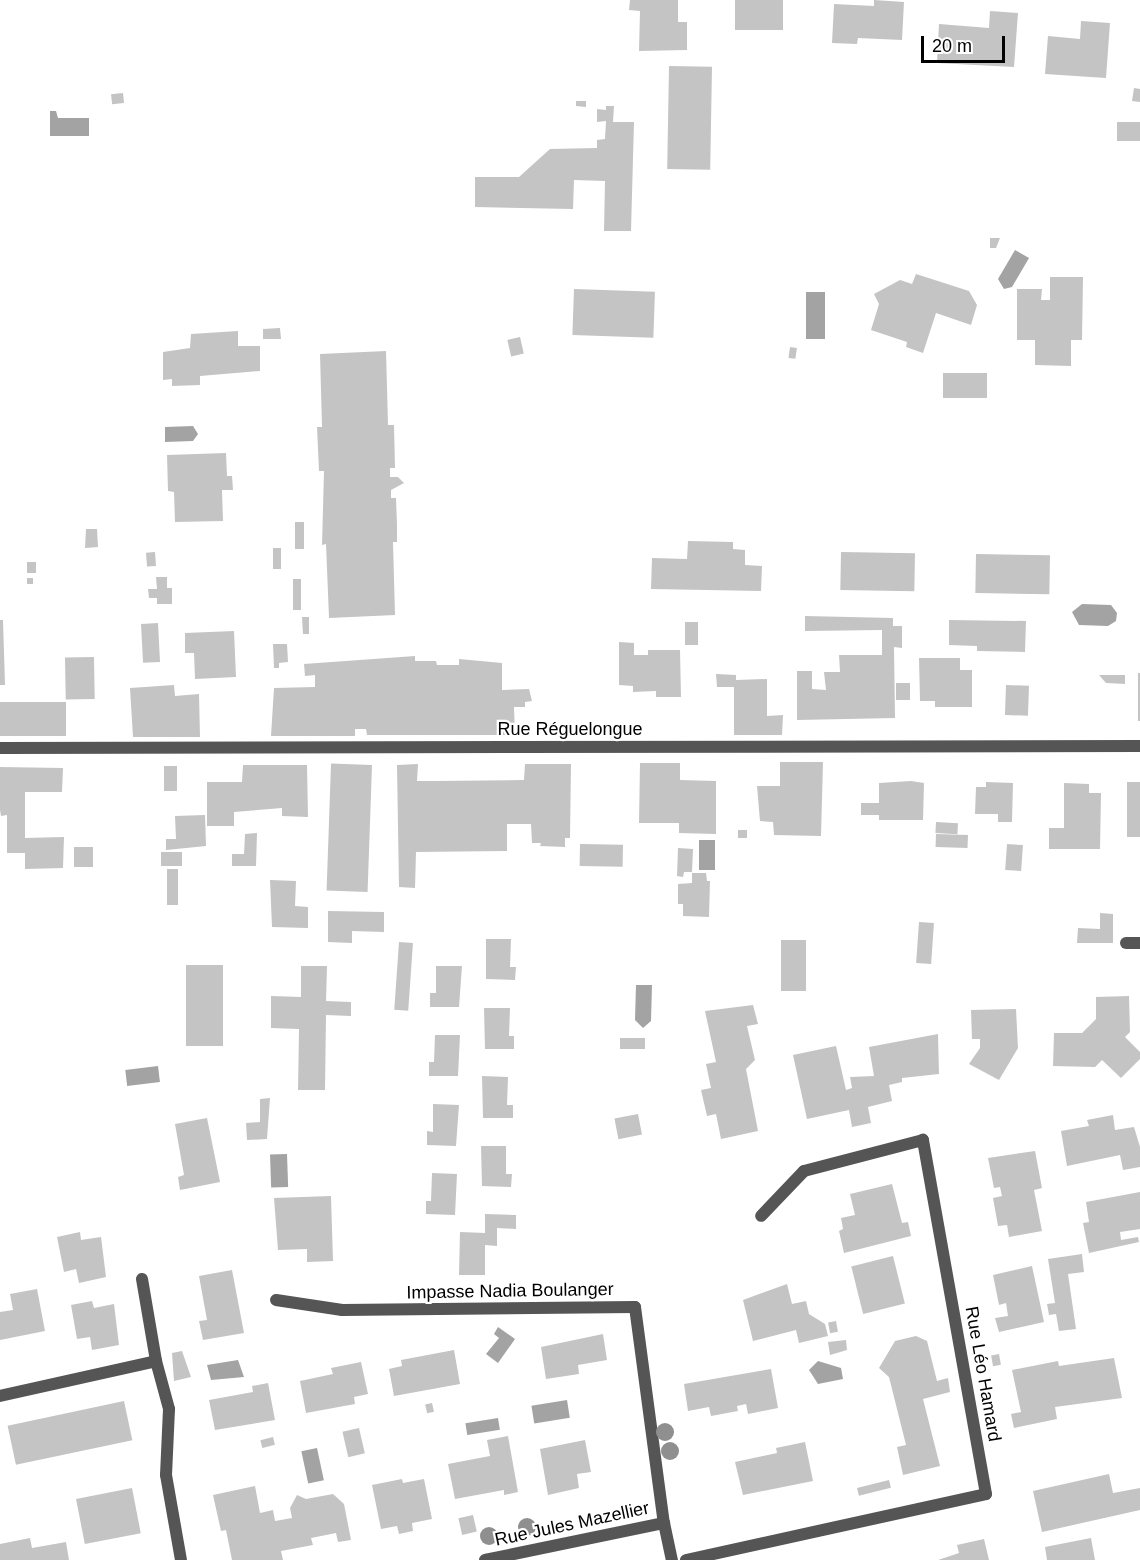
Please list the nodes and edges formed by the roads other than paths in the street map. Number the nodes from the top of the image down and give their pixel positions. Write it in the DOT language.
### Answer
graph roads {
  1 [pos="1140,746"];
  2 [pos="0,748"];
  3 [pos="1126,943"];
  4 [pos="1140,943"];
  5 [pos="761,1216"];
  6 [pos="142,1279"];
  7 [pos="276,1300"];
  8 [pos="156,1361"];
  9 [pos="0,1396"];
  10 [pos="664,1523"];
  11 [pos="181,1560"];
  12 [pos="485,1560"];
  13 [pos="672,1560"];
  14 [pos="686,1560"];
  1 -- 2 [label="street, Rue Réguelongue"];
  3 -- 4 [label="street"];
  5 -- 14 [label="street, Rue Léo Hamard"];
  6 -- 8 [label="street"];
  7 -- 10 [label="street, Impasse Nadia Boulanger"];
  8 -- 9 [label="street"];
  8 -- 11 [label="street"];
  10 -- 12 [label="street, Rue Jules Mazellier"];
  10 -- 13 [label="street, Rue Jules Mazellier"];
}
